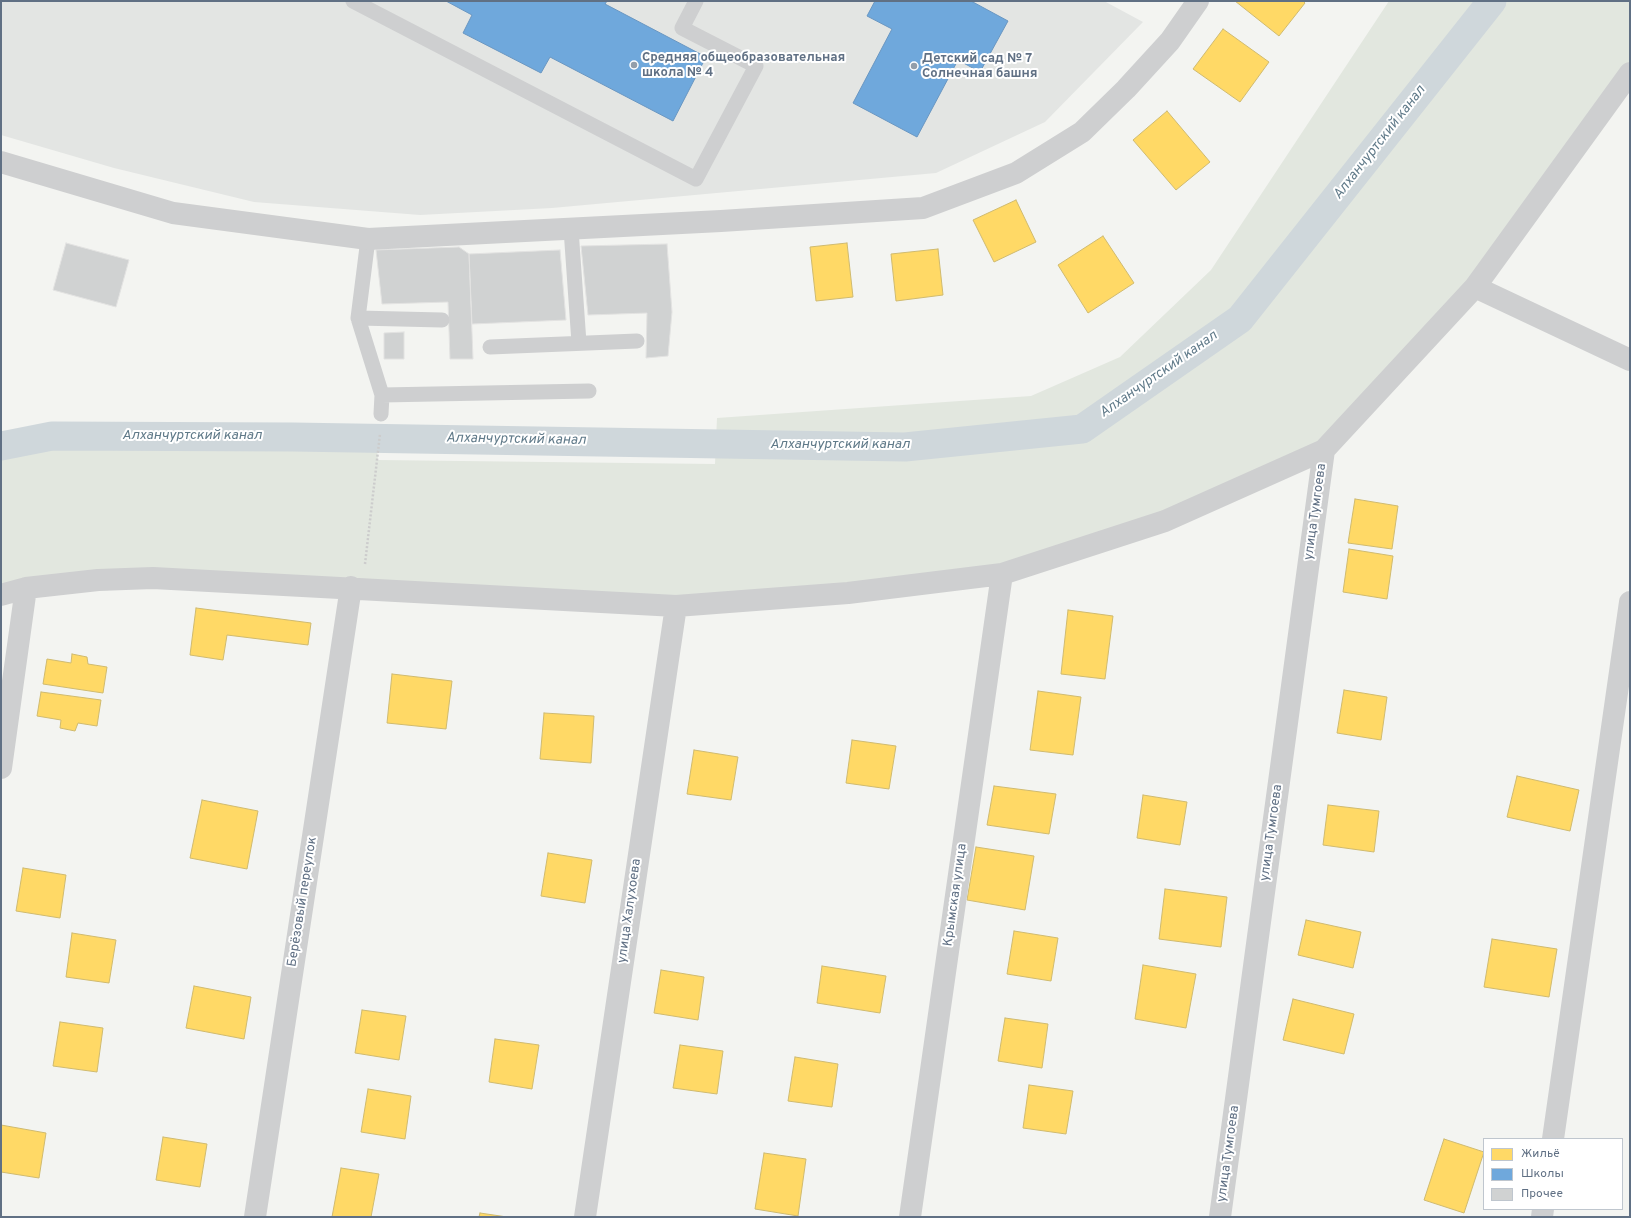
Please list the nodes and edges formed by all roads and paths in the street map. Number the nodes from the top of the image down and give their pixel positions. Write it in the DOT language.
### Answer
graph roads {
  1 [pos="353,1"];
  2 [pos="696,1"];
  3 [pos="1192,3"];
  4 [pos="1630,73"];
  5 [pos="1,162"];
  6 [pos="571,229"];
  7 [pos="368,239"];
  8 [pos="1475,287"];
  9 [pos="358,318"];
  10 [pos="442,320"];
  11 [pos="637,341"];
  12 [pos="579,344"];
  13 [pos="490,347"];
  14 [pos="1630,360"];
  15 [pos="589,391"];
  16 [pos="382,395"];
  17 [pos="381,414"];
  18 [pos="1324,450"];
  19 [pos="378,460"];
  20 [pos="1002,574"];
  21 [pos="26,588"];
  22 [pos="356,588"];
  23 [pos="1,595"];
  24 [pos="1630,602"];
  25 [pos="676,606"];
  26 [pos="1,768"];
  27 [pos="1553,1138"];
  28 [pos="255,1217"];
  29 [pos="585,1217"];
  30 [pos="910,1217"];
  31 [pos="1220,1217"];
  1 -- 2 [label="lane"];
  3 -- 6 [label="street"];
  4 -- 8 [label="street"];
  5 -- 7 [label="street"];
  6 -- 7 [label="street"];
  6 -- 12 [label="lane"];
  7 -- 9 [label="lane"];
  8 -- 14 [label="street"];
  8 -- 18 [label="street"];
  9 -- 10 [label="lane"];
  9 -- 16 [label="lane"];
  11 -- 12 [label="lane"];
  12 -- 13 [label="lane"];
  15 -- 16 [label="lane"];
  16 -- 17 [label="lane"];
  18 -- 20 [label="street"];
  18 -- 31 [label="street, улица Тумгоева"];
  19 -- 22 [label="path"];
  20 -- 25 [label="street"];
  20 -- 30 [label="street, Крымская улица"];
  21 -- 22 [label="street"];
  21 -- 23 [label="street"];
  21 -- 26 [label="street"];
  22 -- 25 [label="street"];
  22 -- 28 [label="street, Берёзовый переулок"];
  24 -- 27 [label="street"];
  25 -- 29 [label="street, улица Халухоева"];
}
